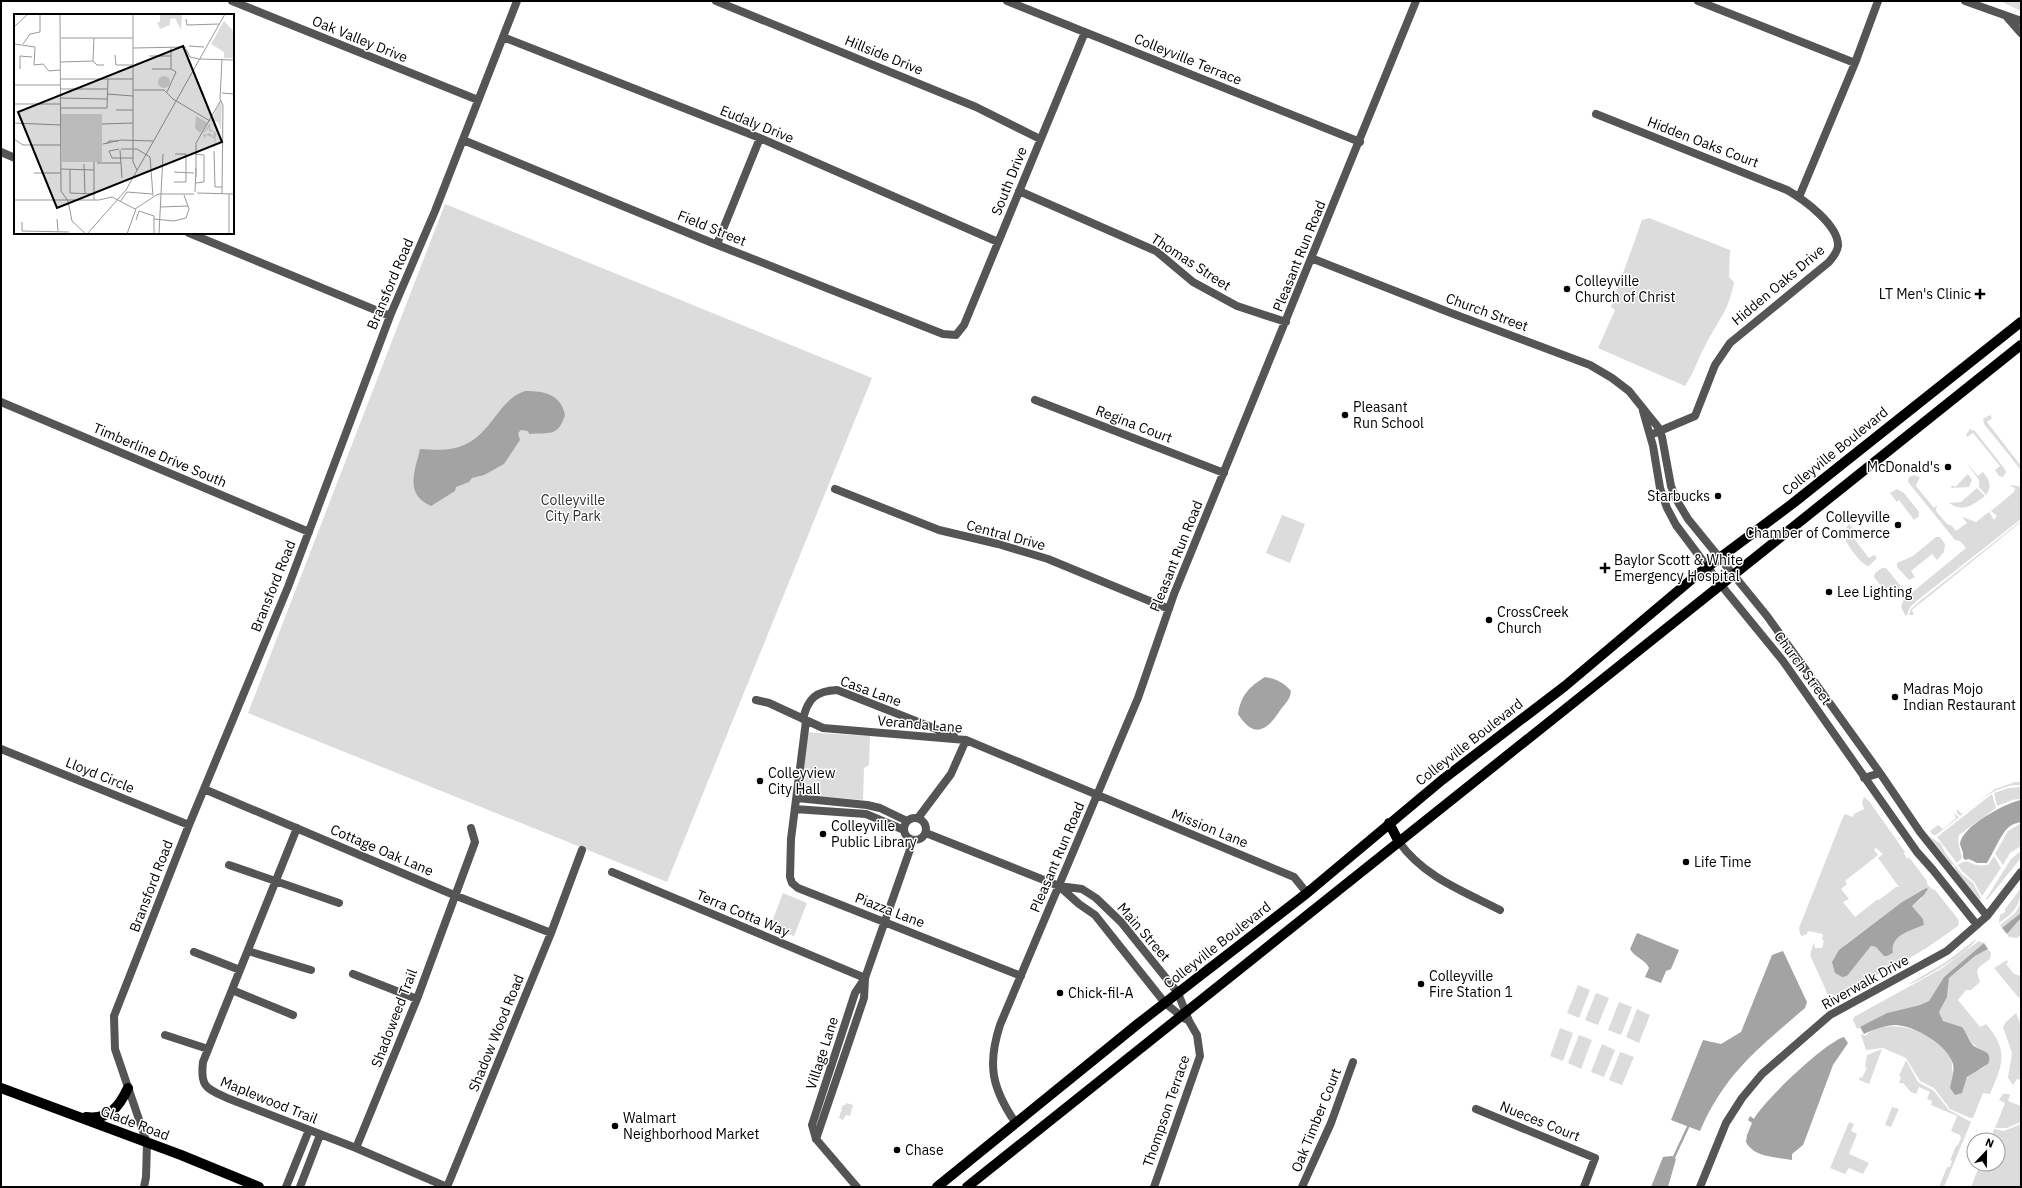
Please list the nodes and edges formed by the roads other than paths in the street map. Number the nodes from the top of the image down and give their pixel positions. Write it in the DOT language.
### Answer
graph roads {
  1 [pos="232,1"];
  2 [pos="518,1"];
  3 [pos="716,1"];
  4 [pos="1007,1"];
  5 [pos="1416,1"];
  6 [pos="1698,1"];
  7 [pos="1878,1"];
  8 [pos="1965,1"];
  9 [pos="2007,17"];
  10 [pos="2021,21"];
  11 [pos="2021,26"];
  12 [pos="1085,32"];
  13 [pos="2021,33"];
  14 [pos="503,37"];
  15 [pos="1855,63"];
  16 [pos="478,100"];
  17 [pos="1596,114"];
  18 [pos="760,138"];
  19 [pos="1040,139"];
  20 [pos="463,140"];
  21 [pos="1360,142"];
  22 [pos="1,152"];
  23 [pos="14,158"];
  24 [pos="1019,191"];
  25 [pos="1800,197"];
  26 [pos="190,234"];
  27 [pos="998,242"];
  28 [pos="717,244"];
  29 [pos="1311,258"];
  30 [pos="390,316"];
  31 [pos="1286,322"];
  32 [pos="2021,322"];
  33 [pos="952,336"];
  34 [pos="2021,345"];
  35 [pos="1035,400"];
  36 [pos="1,402"];
  37 [pos="1642,409"];
  38 [pos="1660,431"];
  39 [pos="1650,434"];
  40 [pos="1224,473"];
  41 [pos="835,489"];
  42 [pos="1676,499"];
  43 [pos="1665,503"];
  44 [pos="308,532"];
  45 [pos="1720,558"];
  46 [pos="1707,566"];
  47 [pos="1734,575"];
  48 [pos="1721,585"];
  49 [pos="1169,609"];
  50 [pos="1824,694"];
  51 [pos="756,700"];
  52 [pos="1813,704"];
  53 [pos="805,720"];
  54 [pos="966,740"];
  55 [pos="1,749"];
  56 [pos="1880,773"];
  57 [pos="1864,778"];
  58 [pos="1869,785"];
  59 [pos="204,789"];
  60 [pos="1097,796"];
  61 [pos="797,798"];
  62 [pos="795,809"];
  63 [pos="918,818"];
  64 [pos="907,821"];
  65 [pos="1389,823"];
  66 [pos="189,825"];
  67 [pos="297,828"];
  68 [pos="471,828"];
  69 [pos="904,830"];
  70 [pos="926,833"];
  71 [pos="912,841"];
  72 [pos="1399,842"];
  73 [pos="582,850"];
  74 [pos="229,865"];
  75 [pos="612,872"];
  76 [pos="2021,872"];
  77 [pos="276,881"];
  78 [pos="1059,886"];
  79 [pos="1307,893"];
  80 [pos="454,895"];
  81 [pos="339,903"];
  82 [pos="1318,908"];
  83 [pos="1500,910"];
  84 [pos="1987,916"];
  85 [pos="885,922"];
  86 [pos="1977,926"];
  87 [pos="551,933"];
  88 [pos="248,951"];
  89 [pos="194,952"];
  90 [pos="240,970"];
  91 [pos="311,970"];
  92 [pos="353,974"];
  93 [pos="1021,976"];
  94 [pos="865,978"];
  95 [pos="232,990"];
  96 [pos="1178,993"];
  97 [pos="417,999"];
  98 [pos="1165,1003"];
  99 [pos="293,1015"];
  100 [pos="1185,1017"];
  101 [pos="165,1035"];
  102 [pos="208,1049"];
  103 [pos="1353,1062"];
  104 [pos="1,1088"];
  105 [pos="128,1088"];
  106 [pos="1476,1109"];
  107 [pos="75,1116"];
  108 [pos="1015,1122"];
  109 [pos="309,1130"];
  110 [pos="320,1135"];
  111 [pos="147,1144"];
  112 [pos="356,1148"];
  113 [pos="144,1187"];
  114 [pos="259,1187"];
  115 [pos="286,1187"];
  116 [pos="300,1187"];
  117 [pos="447,1187"];
  118 [pos="857,1187"];
  119 [pos="937,1187"];
  120 [pos="967,1187"];
  121 [pos="1154,1187"];
  122 [pos="1302,1187"];
  123 [pos="1584,1187"];
  124 [pos="1700,1187"];
  1 -- 16 [label="street, Oak Valley Drive"];
  2 -- 14 [label="street, Bransford Road"];
  3 -- 19 [label="street, Hillside Drive"];
  4 -- 12 [label="street, Colleyville Terrace"];
  5 -- 21 [label="street, Pleasant Run Road"];
  6 -- 15 [label="street"];
  7 -- 15 [label="street"];
  8 -- 9 [label="street"];
  9 -- 10 [label="street"];
  9 -- 11 [label="street"];
  9 -- 13 [label="street"];
  12 -- 19 [label="street, South Drive"];
  12 -- 21 [label="street, Colleyville Terrace"];
  14 -- 16 [label="street, Bransford Road"];
  14 -- 18 [label="street, Eudaly Drive"];
  15 -- 25 [label="street"];
  16 -- 20 [label="street, Bransford Road"];
  17 -- 25 [label="street, Hidden Oaks Court"];
  18 -- 27 [label="street, Eudaly Drive"];
  18 -- 28 [label="street"];
  19 -- 24 [label="street, South Drive"];
  20 -- 28 [label="street, Field Street"];
  20 -- 30 [label="street, Bransford Road"];
  21 -- 29 [label="street, Pleasant Run Road"];
  22 -- 23 [label="street"];
  24 -- 27 [label="street, South Drive"];
  24 -- 31 [label="street, Thomas Street"];
  25 -- 38 [label="street, Hidden Oaks Drive"];
  26 -- 30 [label="street"];
  27 -- 33 [label="street, South Drive"];
  28 -- 33 [label="street, Field Street"];
  29 -- 31 [label="street, Pleasant Run Road"];
  29 -- 37 [label="street, Church Street"];
  30 -- 44 [label="street, Bransford Road"];
  31 -- 40 [label="street, Pleasant Run Road"];
  32 -- 45 [label="main road, Colleyville Boulevard"];
  34 -- 47 [label="main road"];
  35 -- 40 [label="street, Regina Court"];
  36 -- 44 [label="street, Timberline Drive South"];
  37 -- 38 [label="street, Church Street"];
  37 -- 39 [label="street, Church Street"];
  38 -- 39 [label="street, Hidden Oaks Drive"];
  38 -- 42 [label="street, Church Street"];
  39 -- 43 [label="street, Church Street"];
  40 -- 49 [label="street, Pleasant Run Road"];
  41 -- 49 [label="street, Central Drive"];
  42 -- 43 [label="street"];
  42 -- 45 [label="street, Church Street"];
  43 -- 46 [label="street, Church Street"];
  44 -- 59 [label="street, Bransford Road"];
  45 -- 46 [label="main road, Colleyville Boulevard"];
  45 -- 47 [label="street, Church Street"];
  46 -- 48 [label="street, Church Street"];
  46 -- 65 [label="main road, Colleyville Boulevard"];
  47 -- 48 [label="main road"];
  47 -- 50 [label="street, Church Street"];
  48 -- 52 [label="street, Church Street"];
  48 -- 72 [label="main road"];
  49 -- 60 [label="street, Pleasant Run Road"];
  50 -- 52 [label="street"];
  50 -- 56 [label="street, Church Street"];
  51 -- 53 [label="street, Veranda Lane"];
  52 -- 57 [label="street, Church Street"];
  53 -- 54 [label="street, Veranda Lane"];
  53 -- 54 [label="street, Casa Lane"];
  53 -- 61 [label="street, Casa Lane"];
  54 -- 60 [label="street, Veranda Lane"];
  54 -- 63 [label="street"];
  55 -- 66 [label="street, Lloyd Circle"];
  56 -- 57 [label="street"];
  56 -- 58 [label="street"];
  56 -- 84 [label="street, Church Street"];
  57 -- 58 [label="street, Church Street"];
  58 -- 86 [label="street, Church Street"];
  59 -- 66 [label="street, Bransford Road"];
  59 -- 67 [label="street, Cottage Oak Lane"];
  60 -- 78 [label="street, Pleasant Run Road"];
  60 -- 79 [label="street, Mission Lane"];
  61 -- 62 [label="street"];
  61 -- 64 [label="street"];
  62 -- 69 [label="street"];
  62 -- 85 [label="street, Piazza Lane"];
  63 -- 64 [label="street"];
  63 -- 70 [label="street"];
  64 -- 69 [label="street"];
  65 -- 72 [label="main road"];
  65 -- 79 [label="main road, Colleyville Boulevard"];
  66 -- 105 [label="street, Bransford Road"];
  67 -- 77 [label="street, Maplewood Trail"];
  67 -- 80 [label="street, Cottage Oak Lane"];
  68 -- 80 [label="street, Shadoweed Trail"];
  69 -- 71 [label="street"];
  70 -- 71 [label="street"];
  70 -- 78 [label="street, Main Street"];
  71 -- 85 [label="street, Village Lane"];
  72 -- 82 [label="main road"];
  72 -- 83 [label="street"];
  73 -- 87 [label="street, Shadow Wood Road"];
  74 -- 77 [label="street"];
  75 -- 94 [label="street, Terra Cotta Way"];
  76 -- 84 [label="street, Riverwalk Drive"];
  77 -- 81 [label="street"];
  77 -- 88 [label="street, Maplewood Trail"];
  78 -- 93 [label="street, Pleasant Run Road"];
  78 -- 96 [label="street, Main Street"];
  78 -- 98 [label="street, Main Street"];
  79 -- 82 [label="main road"];
  79 -- 96 [label="main road, Colleyville Boulevard"];
  80 -- 87 [label="street, Cottage Oak Lane"];
  80 -- 97 [label="street, Shadoweed Trail"];
  82 -- 100 [label="main road"];
  84 -- 86 [label="street, Riverwalk Drive"];
  85 -- 93 [label="street, Piazza Lane"];
  85 -- 94 [label="street, Village Lane"];
  86 -- 124 [label="street, Riverwalk Drive"];
  87 -- 117 [label="street, Shadow Wood Road"];
  88 -- 90 [label="street, Maplewood Trail"];
  88 -- 91 [label="street"];
  89 -- 90 [label="street"];
  90 -- 95 [label="street, Maplewood Trail"];
  92 -- 97 [label="street"];
  93 -- 108 [label="street, Pleasant Run Road"];
  94 -- 118 [label="street, Village Lane"];
  95 -- 99 [label="street"];
  95 -- 102 [label="street, Maplewood Trail"];
  96 -- 98 [label="main road, Colleyville Boulevard"];
  96 -- 100 [label="street, Main Street"];
  97 -- 112 [label="street, Shadoweed Trail"];
  98 -- 100 [label="street, Main Street"];
  98 -- 108 [label="main road, Colleyville Boulevard"];
  100 -- 120 [label="main road"];
  100 -- 121 [label="street, Thompson Terrace"];
  101 -- 102 [label="street"];
  102 -- 109 [label="street, Maplewood Trail"];
  103 -- 122 [label="street, Oak Timber Court"];
  104 -- 107 [label="main road, Glade Road"];
  105 -- 107 [label="main road"];
  105 -- 111 [label="street, Bransford Road"];
  106 -- 123 [label="street, Nueces Court"];
  107 -- 111 [label="main road, Glade Road"];
  108 -- 119 [label="main road, Colleyville Boulevard"];
  109 -- 110 [label="street, Maplewood Trail"];
  109 -- 115 [label="street"];
  110 -- 112 [label="street, Maplewood Trail"];
  110 -- 116 [label="street"];
  111 -- 113 [label="street, Bransford Road"];
  111 -- 114 [label="main road, Glade Road"];
  112 -- 117 [label="street, Maplewood Trail"];
}
